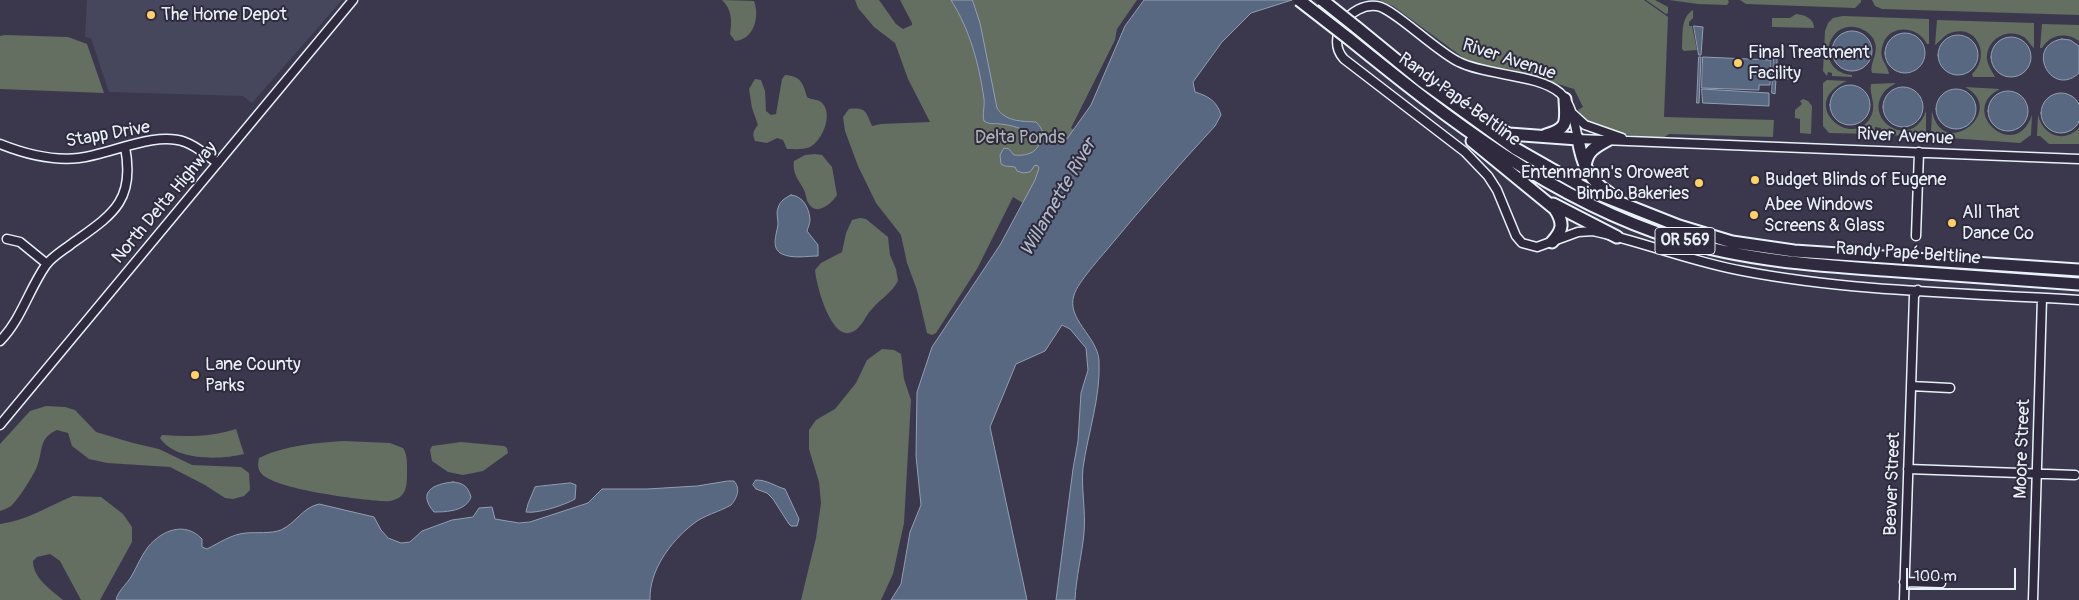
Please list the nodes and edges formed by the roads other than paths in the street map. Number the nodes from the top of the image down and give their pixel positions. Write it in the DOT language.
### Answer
graph roads {
  1 [pos="353,0"];
  2 [pos="1299,0"];
  3 [pos="1322,0"];
  4 [pos="1388,53"];
  5 [pos="1565,99"];
  6 [pos="1572,113"];
  7 [pos="1446,116"];
  8 [pos="1540,137"];
  9 [pos="1578,139"];
  10 [pos="1608,140"];
  11 [pos="1634,141"];
  12 [pos="0,144"];
  13 [pos="125,147"];
  14 [pos="1919,152"];
  15 [pos="2079,159"];
  16 [pos="218,164"];
  17 [pos="1585,166"];
  18 [pos="1540,198"];
  19 [pos="1638,211"];
  20 [pos="1617,236"];
  21 [pos="1916,236"];
  22 [pos="7,239"];
  23 [pos="1552,242"];
  24 [pos="47,264"];
  25 [pos="2079,270"];
  26 [pos="2079,284"];
  27 [pos="1918,290"];
  28 [pos="2042,298"];
  29 [pos="2079,300"];
  30 [pos="0,341"];
  31 [pos="1911,386"];
  32 [pos="1950,388"];
  33 [pos="0,425"];
  34 [pos="1908,469"];
  35 [pos="2037,474"];
  36 [pos="2075,475"];
  37 [pos="1904,582"];
  38 [pos="1941,583"];
  39 [pos="1904,600"];
  40 [pos="2033,600"];
  1 -- 16 [label="street, North Delta Highway"];
  2 -- 7 [label="highway, Randy Papé Beltline / OR 569, bridge"];
  3 -- 4 [label="highway, Randy Papé Beltline / OR 569, bridge"];
  4 -- 8 [label="highway"];
  4 -- 19 [label="highway, Randy Papé Beltline / OR 569"];
  5 -- 6 [label="street, River Avenue"];
  5 -- 8 [label="highway"];
  5 -- 23 [label="street, River Avenue"];
  6 -- 9 [label="street, River Avenue"];
  6 -- 11 [label="street"];
  7 -- 18 [label="highway"];
  7 -- 26 [label="highway, Randy Papé Beltline / OR 569"];
  8 -- 9 [label="highway"];
  9 -- 10 [label="street, River Avenue"];
  9 -- 17 [label="highway"];
  10 -- 11 [label="street, River Avenue"];
  10 -- 17 [label="highway"];
  11 -- 14 [label="street, River Avenue"];
  12 -- 13 [label="street, Stapp Drive"];
  13 -- 16 [label="street, Stapp Drive"];
  13 -- 24 [label="street"];
  14 -- 15 [label="street, River Avenue"];
  14 -- 21 [label="street"];
  16 -- 33 [label="street, North Delta Highway"];
  17 -- 19 [label="highway"];
  18 -- 20 [label="highway"];
  18 -- 23 [label="highway"];
  19 -- 25 [label="highway, Randy Papé Beltline / OR 569"];
  20 -- 23 [label="street, River Avenue"];
  20 -- 27 [label="street, River Avenue"];
  22 -- 24 [label="street"];
  24 -- 30 [label="street"];
  27 -- 28 [label="street, River Avenue"];
  27 -- 31 [label="street, Beaver Street"];
  28 -- 29 [label="street, River Avenue"];
  28 -- 35 [label="street, Moore Street"];
  31 -- 32 [label="street"];
  31 -- 34 [label="street, Beaver Street"];
  34 -- 35 [label="street"];
  34 -- 37 [label="street, Beaver Street"];
  35 -- 36 [label="street"];
  35 -- 40 [label="street, Moore Street"];
  37 -- 38 [label="street"];
  37 -- 39 [label="street, Beaver Street"];
}
